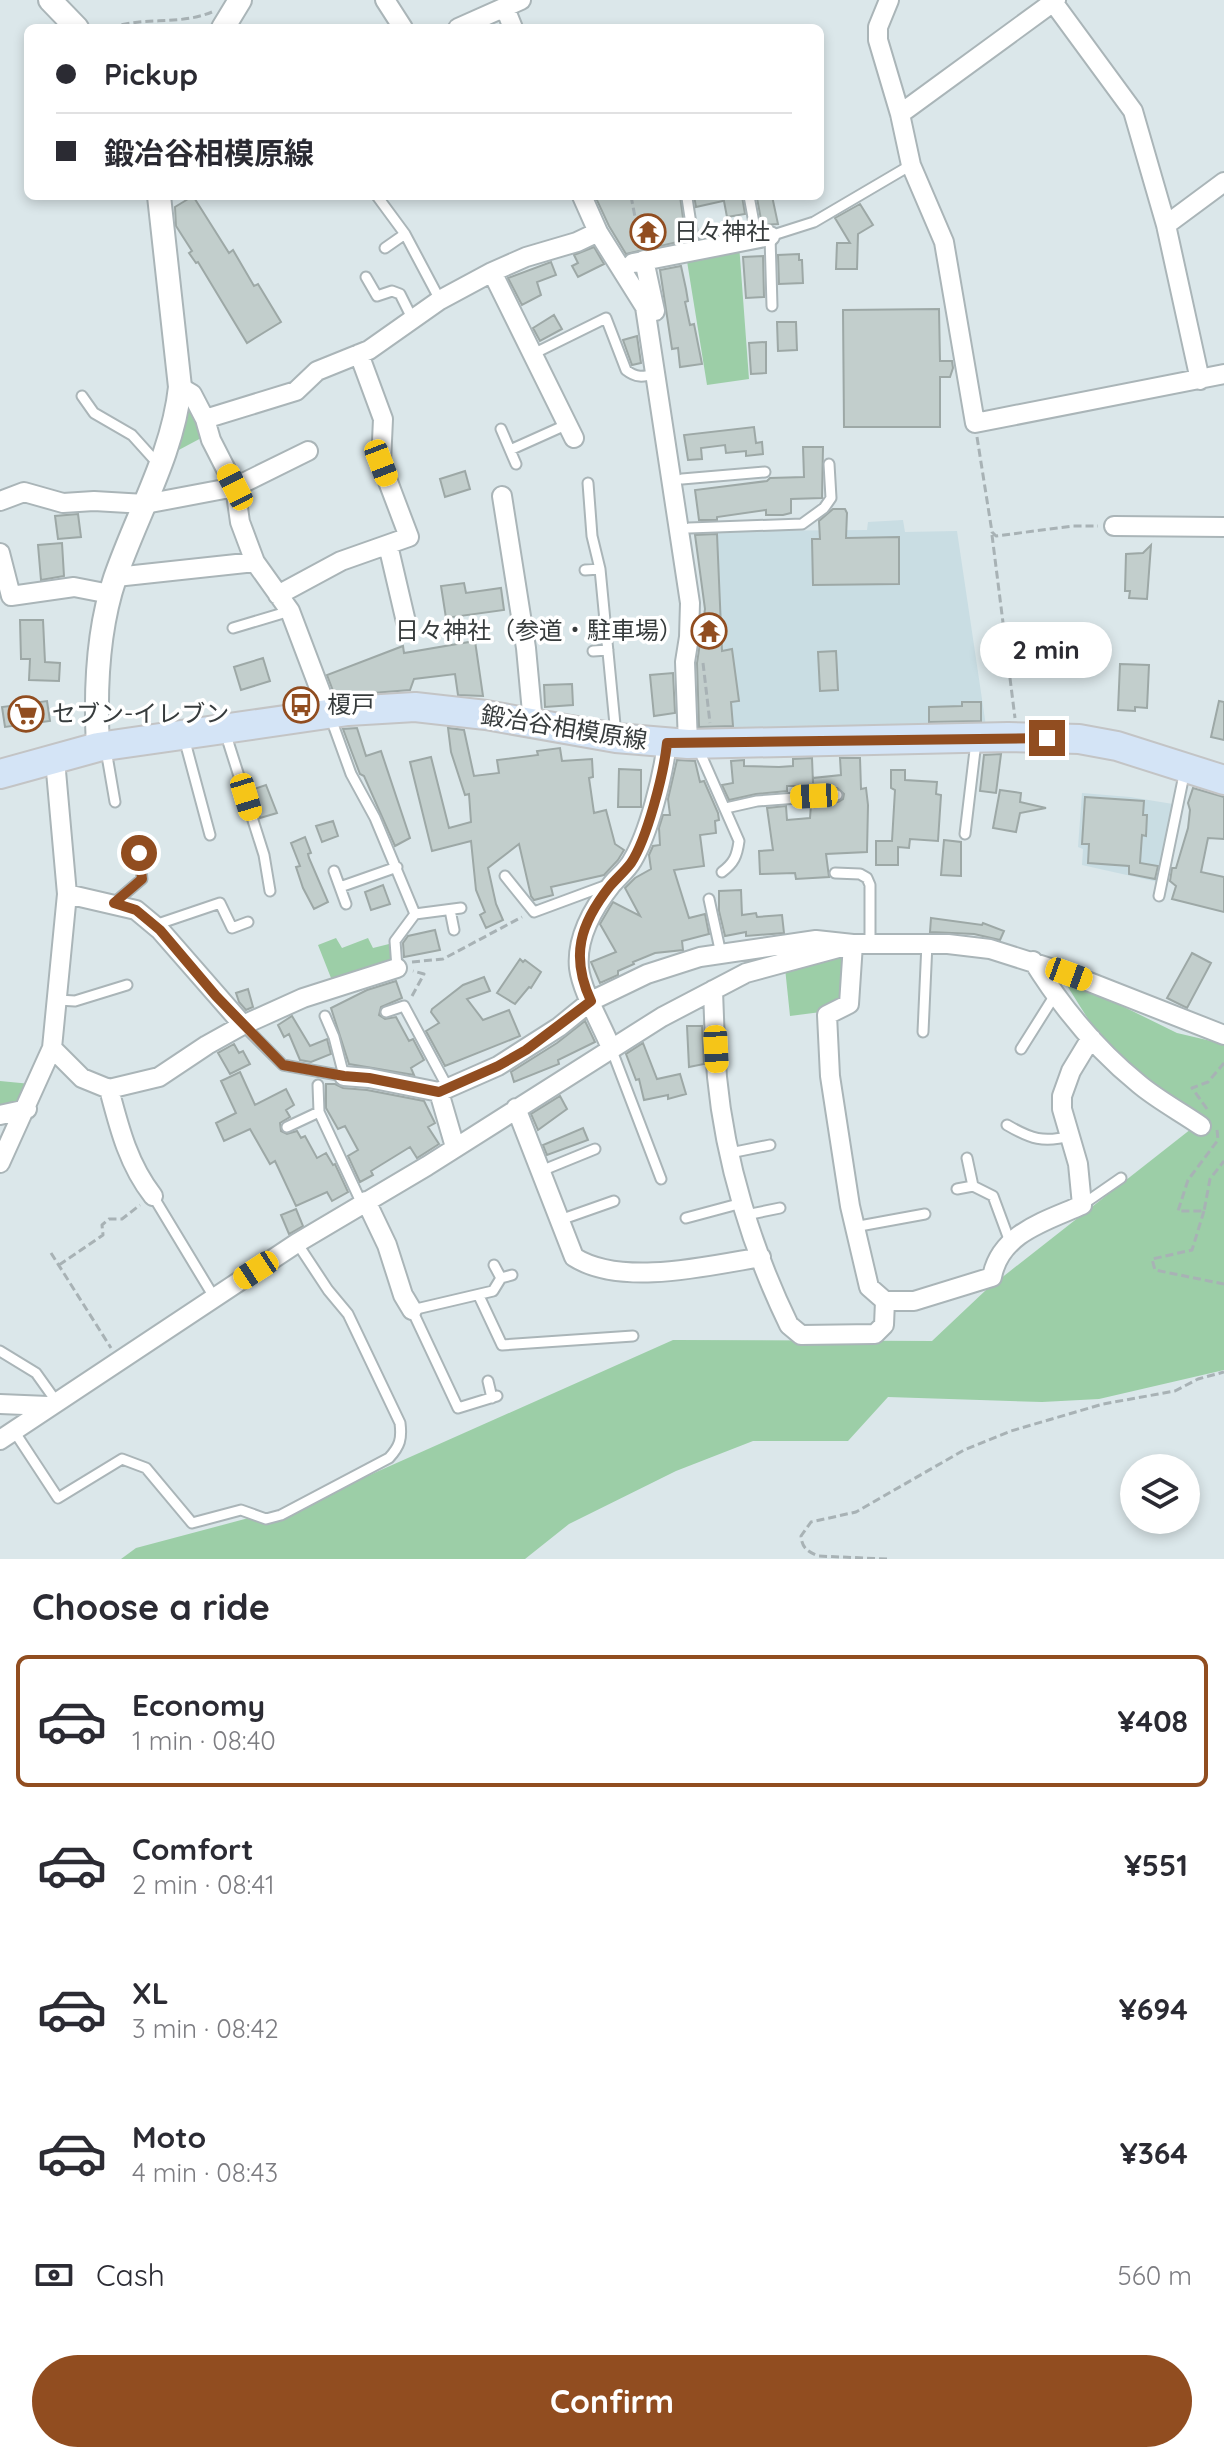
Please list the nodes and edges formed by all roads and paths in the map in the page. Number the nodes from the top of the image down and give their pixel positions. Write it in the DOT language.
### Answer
graph roads {
  1 [pos="50,0"];
  2 [pos="385,0"];
  3 [pos="889,0"];
  4 [pos="1054,1"];
  5 [pos="513,4"];
  6 [pos="228,12"];
  7 [pos="73,24"];
  8 [pos="127,24"];
  9 [pos="400,24"];
  10 [pos="467,24"];
  11 [pos="900,114"];
  12 [pos="911,165"];
  13 [pos="1224,182"];
  14 [pos="159,200"];
  15 [pos="380,200"];
  16 [pos="584,200"];
  17 [pos="632,200"];
  18 [pos="687,200"];
  19 [pos="750,200"];
  20 [pos="1166,225"];
  21 [pos="598,232"];
  22 [pos="405,234"];
  23 [pos="763,238"];
  24 [pos="640,240"];
  25 [pos="385,248"];
  26 [pos="695,250"];
  27 [pos="644,260"];
  28 [pos="620,269"];
  29 [pos="492,272"];
  30 [pos="366,277"];
  31 [pos="646,295"];
  32 [pos="440,300"];
  33 [pos="772,306"];
  34 [pos="413,320"];
  35 [pos="359,354"];
  36 [pos="533,354"];
  37 [pos="662,373"];
  38 [pos="1224,374"];
  39 [pos="1200,380"];
  40 [pos="180,387"];
  41 [pos="82,396"];
  42 [pos="205,419"];
  43 [pos="975,423"];
  44 [pos="501,429"];
  45 [pos="571,431"];
  46 [pos="510,450"];
  47 [pos="308,451"];
  48 [pos="516,464"];
  49 [pos="829,464"];
  50 [pos="159,466"];
  51 [pos="765,472"];
  52 [pos="677,479"];
  53 [pos="588,483"];
  54 [pos="235,487"];
  55 [pos="502,496"];
  56 [pos="589,498"];
  57 [pos="576,499"];
  58 [pos="0,501"];
  59 [pos="145,504"];
  60 [pos="1114,526"];
  61 [pos="1224,527"];
  62 [pos="684,529"];
  63 [pos="992,532"];
  64 [pos="388,545"];
  65 [pos="0,553"];
  66 [pos="255,562"];
  67 [pos="600,569"];
  68 [pos="585,570"];
  69 [pos="113,586"];
  70 [pos="278,595"];
  71 [pos="290,611"];
  72 [pos="399,612"];
  73 [pos="233,628"];
  74 [pos="608,650"];
  75 [pos="593,651"];
  76 [pos="702,656"];
  77 [pos="709,712"];
  78 [pos="329,714"];
  79 [pos="533,723"];
  80 [pos="224,729"];
  81 [pos="183,735"];
  82 [pos="1018,737"];
  83 [pos="616,738"];
  84 [pos="976,738"];
  85 [pos="684,744"];
  86 [pos="102,747"];
  87 [pos="55,760"];
  88 [pos="1185,768"];
  89 [pos="0,774"];
  90 [pos="1224,780"];
  91 [pos="837,795"];
  92 [pos="115,802"];
  93 [pos="726,808"];
  94 [pos="965,834"];
  95 [pos="210,835"];
  96 [pos="139,853"];
  97 [pos="851,860"];
  98 [pos="397,867"];
  99 [pos="334,871"];
  100 [pos="722,872"];
  101 [pos="835,873"];
  102 [pos="850,874"];
  103 [pos="505,876"];
  104 [pos="612,883"];
  105 [pos="340,887"];
  106 [pos="270,891"];
  107 [pos="67,894"];
  108 [pos="1159,896"];
  109 [pos="709,899"];
  110 [pos="114,903"];
  111 [pos="346,904"];
  112 [pos="461,908"];
  113 [pos="450,910"];
  114 [pos="534,912"];
  115 [pos="415,914"];
  116 [pos="248,922"];
  117 [pos="155,925"];
  118 [pos="454,930"];
  119 [pos="927,943"];
  120 [pos="861,944"];
  121 [pos="716,954"];
  122 [pos="1033,961"];
  123 [pos="397,967"];
  124 [pos="127,985"];
  125 [pos="715,989"];
  126 [pos="1055,995"];
  127 [pos="58,1000"];
  128 [pos="591,1001"];
  129 [pos="404,1006"];
  130 [pos="386,1012"];
  131 [pos="325,1016"];
  132 [pos="243,1025"];
  133 [pos="923,1032"];
  134 [pos="1224,1035"];
  135 [pos="1091,1038"];
  136 [pos="52,1048"];
  137 [pos="611,1048"];
  138 [pos="1021,1049"];
  139 [pos="1224,1063"];
  140 [pos="344,1076"];
  141 [pos="318,1085"];
  142 [pos="109,1089"];
  143 [pos="443,1090"];
  144 [pos="516,1108"];
  145 [pos="27,1109"];
  146 [pos="319,1112"];
  147 [pos="0,1115"];
  148 [pos="1208,1119"];
  149 [pos="1007,1125"];
  150 [pos="287,1127"];
  151 [pos="1071,1136"];
  152 [pos="770,1145"];
  153 [pos="455,1147"];
  154 [pos="595,1149"];
  155 [pos="730,1153"];
  156 [pos="967,1158"];
  157 [pos="1224,1161"];
  158 [pos="0,1163"];
  159 [pos="541,1171"];
  160 [pos="1121,1178"];
  161 [pos="661,1179"];
  162 [pos="973,1186"];
  163 [pos="957,1189"];
  164 [pos="153,1196"];
  165 [pos="614,1201"];
  166 [pos="364,1202"];
  167 [pos="1082,1205"];
  168 [pos="780,1208"];
  169 [pos="744,1209"];
  170 [pos="1204,1211"];
  171 [pos="925,1214"];
  172 [pos="686,1218"];
  173 [pos="560,1220"];
  174 [pos="854,1227"];
  175 [pos="1010,1242"];
  176 [pos="297,1243"];
  177 [pos="51,1253"];
  178 [pos="761,1257"];
  179 [pos="59,1265"];
  180 [pos="494,1265"];
  181 [pos="512,1275"];
  182 [pos="501,1278"];
  183 [pos="1224,1284"];
  184 [pos="479,1296"];
  185 [pos="214,1297"];
  186 [pos="885,1301"];
  187 [pos="412,1310"];
  188 [pos="633,1336"];
  189 [pos="0,1351"];
  190 [pos="119,1361"];
  191 [pos="1224,1372"];
  192 [pos="488,1381"];
  193 [pos="0,1404"];
  194 [pos="52,1404"];
  195 [pos="7,1436"];
  196 [pos="887,1559"];
  1 -- 7 [label="street"];
  2 -- 9 [label="street"];
  3 -- 11 [label="street"];
  4 -- 11 [label="street"];
  4 -- 20 [label="street"];
  5 -- 10 [label="street"];
  6 -- 8 [label="path"];
  11 -- 12 [label="street"];
  12 -- 23 [label="lane"];
  12 -- 43 [label="street"];
  13 -- 20 [label="street"];
  14 -- 40 [label="street"];
  15 -- 22 [label="lane"];
  16 -- 21 [label="street"];
  17 -- 24 [label="path"];
  18 -- 26 [label="lane"];
  19 -- 23 [label="lane"];
  20 -- 39 [label="street"];
  21 -- 28 [label="street"];
  21 -- 29 [label="street"];
  22 -- 25 [label="lane"];
  22 -- 32 [label="lane"];
  23 -- 26 [label="street"];
  23 -- 33 [label="lane"];
  26 -- 27 [label="street"];
  27 -- 28 [label="street"];
  27 -- 31 [label="street"];
  28 -- 31 [label="street"];
  29 -- 32 [label="street"];
  29 -- 36 [label="street"];
  30 -- 34 [label="lane"];
  31 -- 37 [label="street"];
  32 -- 34 [label="street"];
  34 -- 35 [label="street"];
  35 -- 42 [label="street"];
  35 -- 64 [label="street"];
  36 -- 37 [label="lane"];
  36 -- 45 [label="street"];
  37 -- 52 [label="street"];
  38 -- 39 [label="street"];
  39 -- 43 [label="street"];
  40 -- 42 [label="street"];
  40 -- 50 [label="street"];
  41 -- 50 [label="lane"];
  42 -- 54 [label="street"];
  43 -- 63 [label="path"];
  44 -- 46 [label="lane"];
  45 -- 46 [label="lane"];
  46 -- 48 [label="lane"];
  47 -- 54 [label="street"];
  49 -- 62 [label="lane"];
  50 -- 59 [label="street"];
  51 -- 52 [label="lane"];
  52 -- 62 [label="street"];
  53 -- 56 [label="lane"];
  54 -- 59 [label="street"];
  54 -- 66 [label="street"];
  55 -- 79 [label="street"];
  56 -- 57 [label="lane"];
  56 -- 67 [label="lane"];
  58 -- 59 [label="street"];
  59 -- 69 [label="street"];
  60 -- 61 [label="street"];
  60 -- 63 [label="path"];
  62 -- 85 [label="street"];
  63 -- 82 [label="path"];
  64 -- 70 [label="street"];
  64 -- 72 [label="street"];
  65 -- 69 [label="street"];
  66 -- 69 [label="street"];
  66 -- 70 [label="street"];
  67 -- 68 [label="lane"];
  67 -- 74 [label="lane"];
  69 -- 86 [label="street"];
  70 -- 71 [label="street"];
  71 -- 73 [label="lane"];
  71 -- 78 [label="street"];
  74 -- 75 [label="lane"];
  74 -- 83 [label="lane"];
  76 -- 77 [label="path"];
  78 -- 79 [label="main road, 鍛冶谷相模原線"];
  78 -- 80 [label="main road, 鍛冶谷相模原線"];
  78 -- 98 [label="lane"];
  79 -- 83 [label="main road, 鍛冶谷相模原線"];
  80 -- 81 [label="main road, 鍛冶谷相模原線"];
  80 -- 106 [label="lane"];
  81 -- 86 [label="main road, 鍛冶谷相模原線"];
  81 -- 95 [label="lane"];
  82 -- 84 [label="main road, 鍛冶谷相模原線"];
  82 -- 88 [label="main road, 鍛冶谷相模原線"];
  83 -- 85 [label="main road, 鍛冶谷相模原線"];
  84 -- 85 [label="main road, 鍛冶谷相模原線"];
  84 -- 94 [label="lane"];
  85 -- 93 [label="lane"];
  85 -- 104 [label="street"];
  86 -- 87 [label="main road, 鍛冶谷相模原線"];
  86 -- 92 [label="lane"];
  87 -- 89 [label="main road, 鍛冶谷相模原線"];
  87 -- 107 [label="street"];
  88 -- 90 [label="main road, 鍛冶谷相模原線"];
  88 -- 108 [label="lane"];
  91 -- 93 [label="lane"];
  93 -- 100 [label="lane"];
  96 -- 110 [label="lane"];
  97 -- 102 [label="lane"];
  98 -- 105 [label="lane"];
  98 -- 115 [label="lane"];
  99 -- 105 [label="lane"];
  101 -- 102 [label="lane"];
  102 -- 120 [label="lane"];
  103 -- 114 [label="lane"];
  104 -- 114 [label="lane"];
  104 -- 128 [label="street"];
  105 -- 111 [label="lane"];
  107 -- 110 [label="street"];
  107 -- 127 [label="street"];
  109 -- 121 [label="lane"];
  110 -- 117 [label="street"];
  112 -- 113 [label="lane"];
  113 -- 115 [label="lane"];
  113 -- 118 [label="lane"];
  114 -- 123 [label="path"];
  115 -- 123 [label="lane"];
  116 -- 117 [label="lane"];
  117 -- 132 [label="street"];
  119 -- 120 [label="street"];
  119 -- 122 [label="street"];
  119 -- 133 [label="lane"];
  120 -- 121 [label="street"];
  120 -- 125 [label="street"];
  120 -- 174 [label="street"];
  121 -- 125 [label="street"];
  121 -- 128 [label="street"];
  122 -- 126 [label="street"];
  122 -- 134 [label="street"];
  123 -- 129 [label="path"];
  123 -- 132 [label="street"];
  124 -- 127 [label="lane"];
  125 -- 137 [label="street"];
  125 -- 155 [label="street"];
  126 -- 135 [label="street"];
  126 -- 138 [label="lane"];
  127 -- 136 [label="street"];
  128 -- 137 [label="street"];
  128 -- 143 [label="street"];
  129 -- 130 [label="lane"];
  129 -- 143 [label="lane"];
  131 -- 140 [label="lane"];
  132 -- 140 [label="lane"];
  132 -- 142 [label="street"];
  135 -- 148 [label="street"];
  135 -- 151 [label="street"];
  136 -- 142 [label="street"];
  136 -- 145 [label="street"];
  137 -- 144 [label="street"];
  137 -- 161 [label="lane"];
  139 -- 148 [label="path"];
  140 -- 143 [label="street"];
  141 -- 146 [label="lane"];
  142 -- 164 [label="street"];
  143 -- 153 [label="street"];
  144 -- 153 [label="street"];
  144 -- 159 [label="street"];
  145 -- 147 [label="street"];
  145 -- 158 [label="street"];
  146 -- 150 [label="lane"];
  146 -- 166 [label="lane"];
  148 -- 170 [label="path"];
  149 -- 151 [label="lane"];
  151 -- 167 [label="street"];
  152 -- 155 [label="lane"];
  153 -- 166 [label="street"];
  154 -- 159 [label="lane"];
  155 -- 169 [label="street"];
  156 -- 162 [label="lane"];
  157 -- 170 [label="path"];
  159 -- 173 [label="street"];
  160 -- 167 [label="lane"];
  162 -- 163 [label="lane"];
  162 -- 175 [label="lane"];
  164 -- 179 [label="path"];
  164 -- 185 [label="lane"];
  165 -- 173 [label="lane"];
  166 -- 176 [label="street"];
  166 -- 187 [label="street"];
  167 -- 175 [label="street"];
  168 -- 169 [label="lane"];
  169 -- 172 [label="lane"];
  169 -- 178 [label="street"];
  170 -- 183 [label="path"];
  171 -- 174 [label="lane"];
  173 -- 178 [label="street"];
  174 -- 186 [label="street"];
  175 -- 186 [label="street"];
  176 -- 185 [label="street"];
  176 -- 195 [label="lane"];
  177 -- 179 [label="path"];
  178 -- 186 [label="street"];
  179 -- 190 [label="path"];
  180 -- 182 [label="lane"];
  181 -- 182 [label="lane"];
  182 -- 184 [label="lane"];
  184 -- 187 [label="lane"];
  184 -- 188 [label="lane"];
  185 -- 190 [label="street"];
  187 -- 192 [label="lane"];
  189 -- 194 [label="lane"];
  190 -- 194 [label="street"];
  191 -- 196 [label="path"];
  193 -- 194 [label="street"];
  194 -- 195 [label="street"];
}
